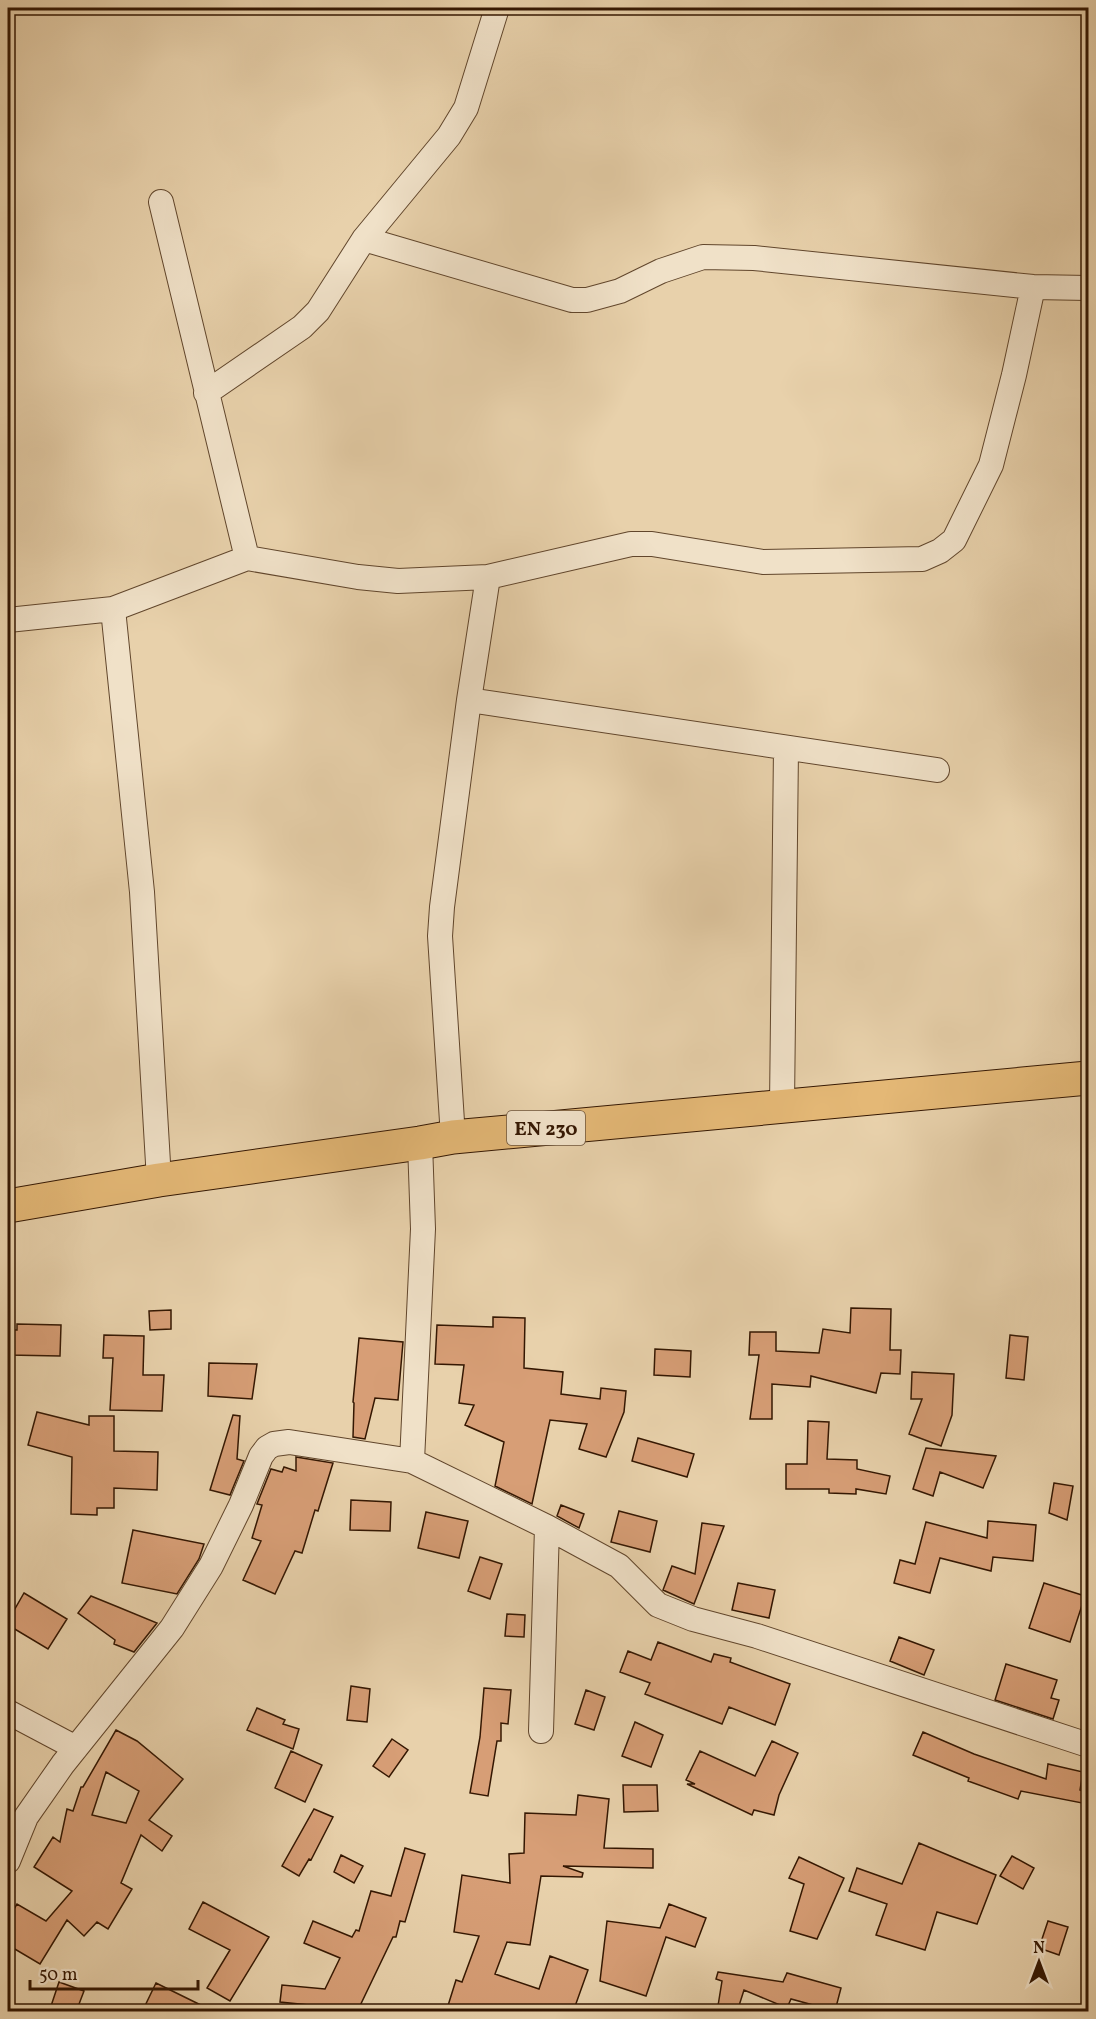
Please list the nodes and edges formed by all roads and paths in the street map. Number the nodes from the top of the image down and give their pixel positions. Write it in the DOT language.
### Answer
graph roads {
  1 [pos="497,8"];
  2 [pos="161,202"];
  3 [pos="364,239"];
  4 [pos="1033,287"];
  5 [pos="1089,288"];
  6 [pos="206,393"];
  7 [pos="247,558"];
  8 [pos="488,577"];
  9 [pos="113,609"];
  10 [pos="8,620"];
  11 [pos="469,700"];
  12 [pos="786,748"];
  13 [pos="937,770"];
  14 [pos="1089,1078"];
  15 [pos="782,1106"];
  16 [pos="453,1137"];
  17 [pos="420,1143"];
  18 [pos="159,1180"];
  19 [pos="8,1206"];
  20 [pos="412,1461"];
  21 [pos="547,1527"];
  22 [pos="8,1712"];
  23 [pos="541,1731"];
  24 [pos="1089,1745"];
  25 [pos="76,1749"];
  26 [pos="8,1861"];
  1 -- 3 [label="street"];
  2 -- 6 [label="street"];
  3 -- 4 [label="street"];
  3 -- 6 [label="street"];
  4 -- 5 [label="street"];
  4 -- 8 [label="street"];
  6 -- 7 [label="street"];
  7 -- 8 [label="street"];
  7 -- 9 [label="street"];
  8 -- 11 [label="street"];
  9 -- 10 [label="street"];
  9 -- 18 [label="street"];
  11 -- 12 [label="street"];
  11 -- 16 [label="street"];
  12 -- 13 [label="street"];
  12 -- 15 [label="street"];
  14 -- 15 [label="main road, EN 230"];
  15 -- 16 [label="main road, EN 230"];
  16 -- 17 [label="main road, EN 230"];
  17 -- 18 [label="main road, EN 230"];
  17 -- 20 [label="street"];
  18 -- 19 [label="main road, EN 230"];
  20 -- 21 [label="street"];
  20 -- 25 [label="street"];
  21 -- 23 [label="street"];
  21 -- 24 [label="street"];
  22 -- 25 [label="street"];
  25 -- 26 [label="street"];
}
